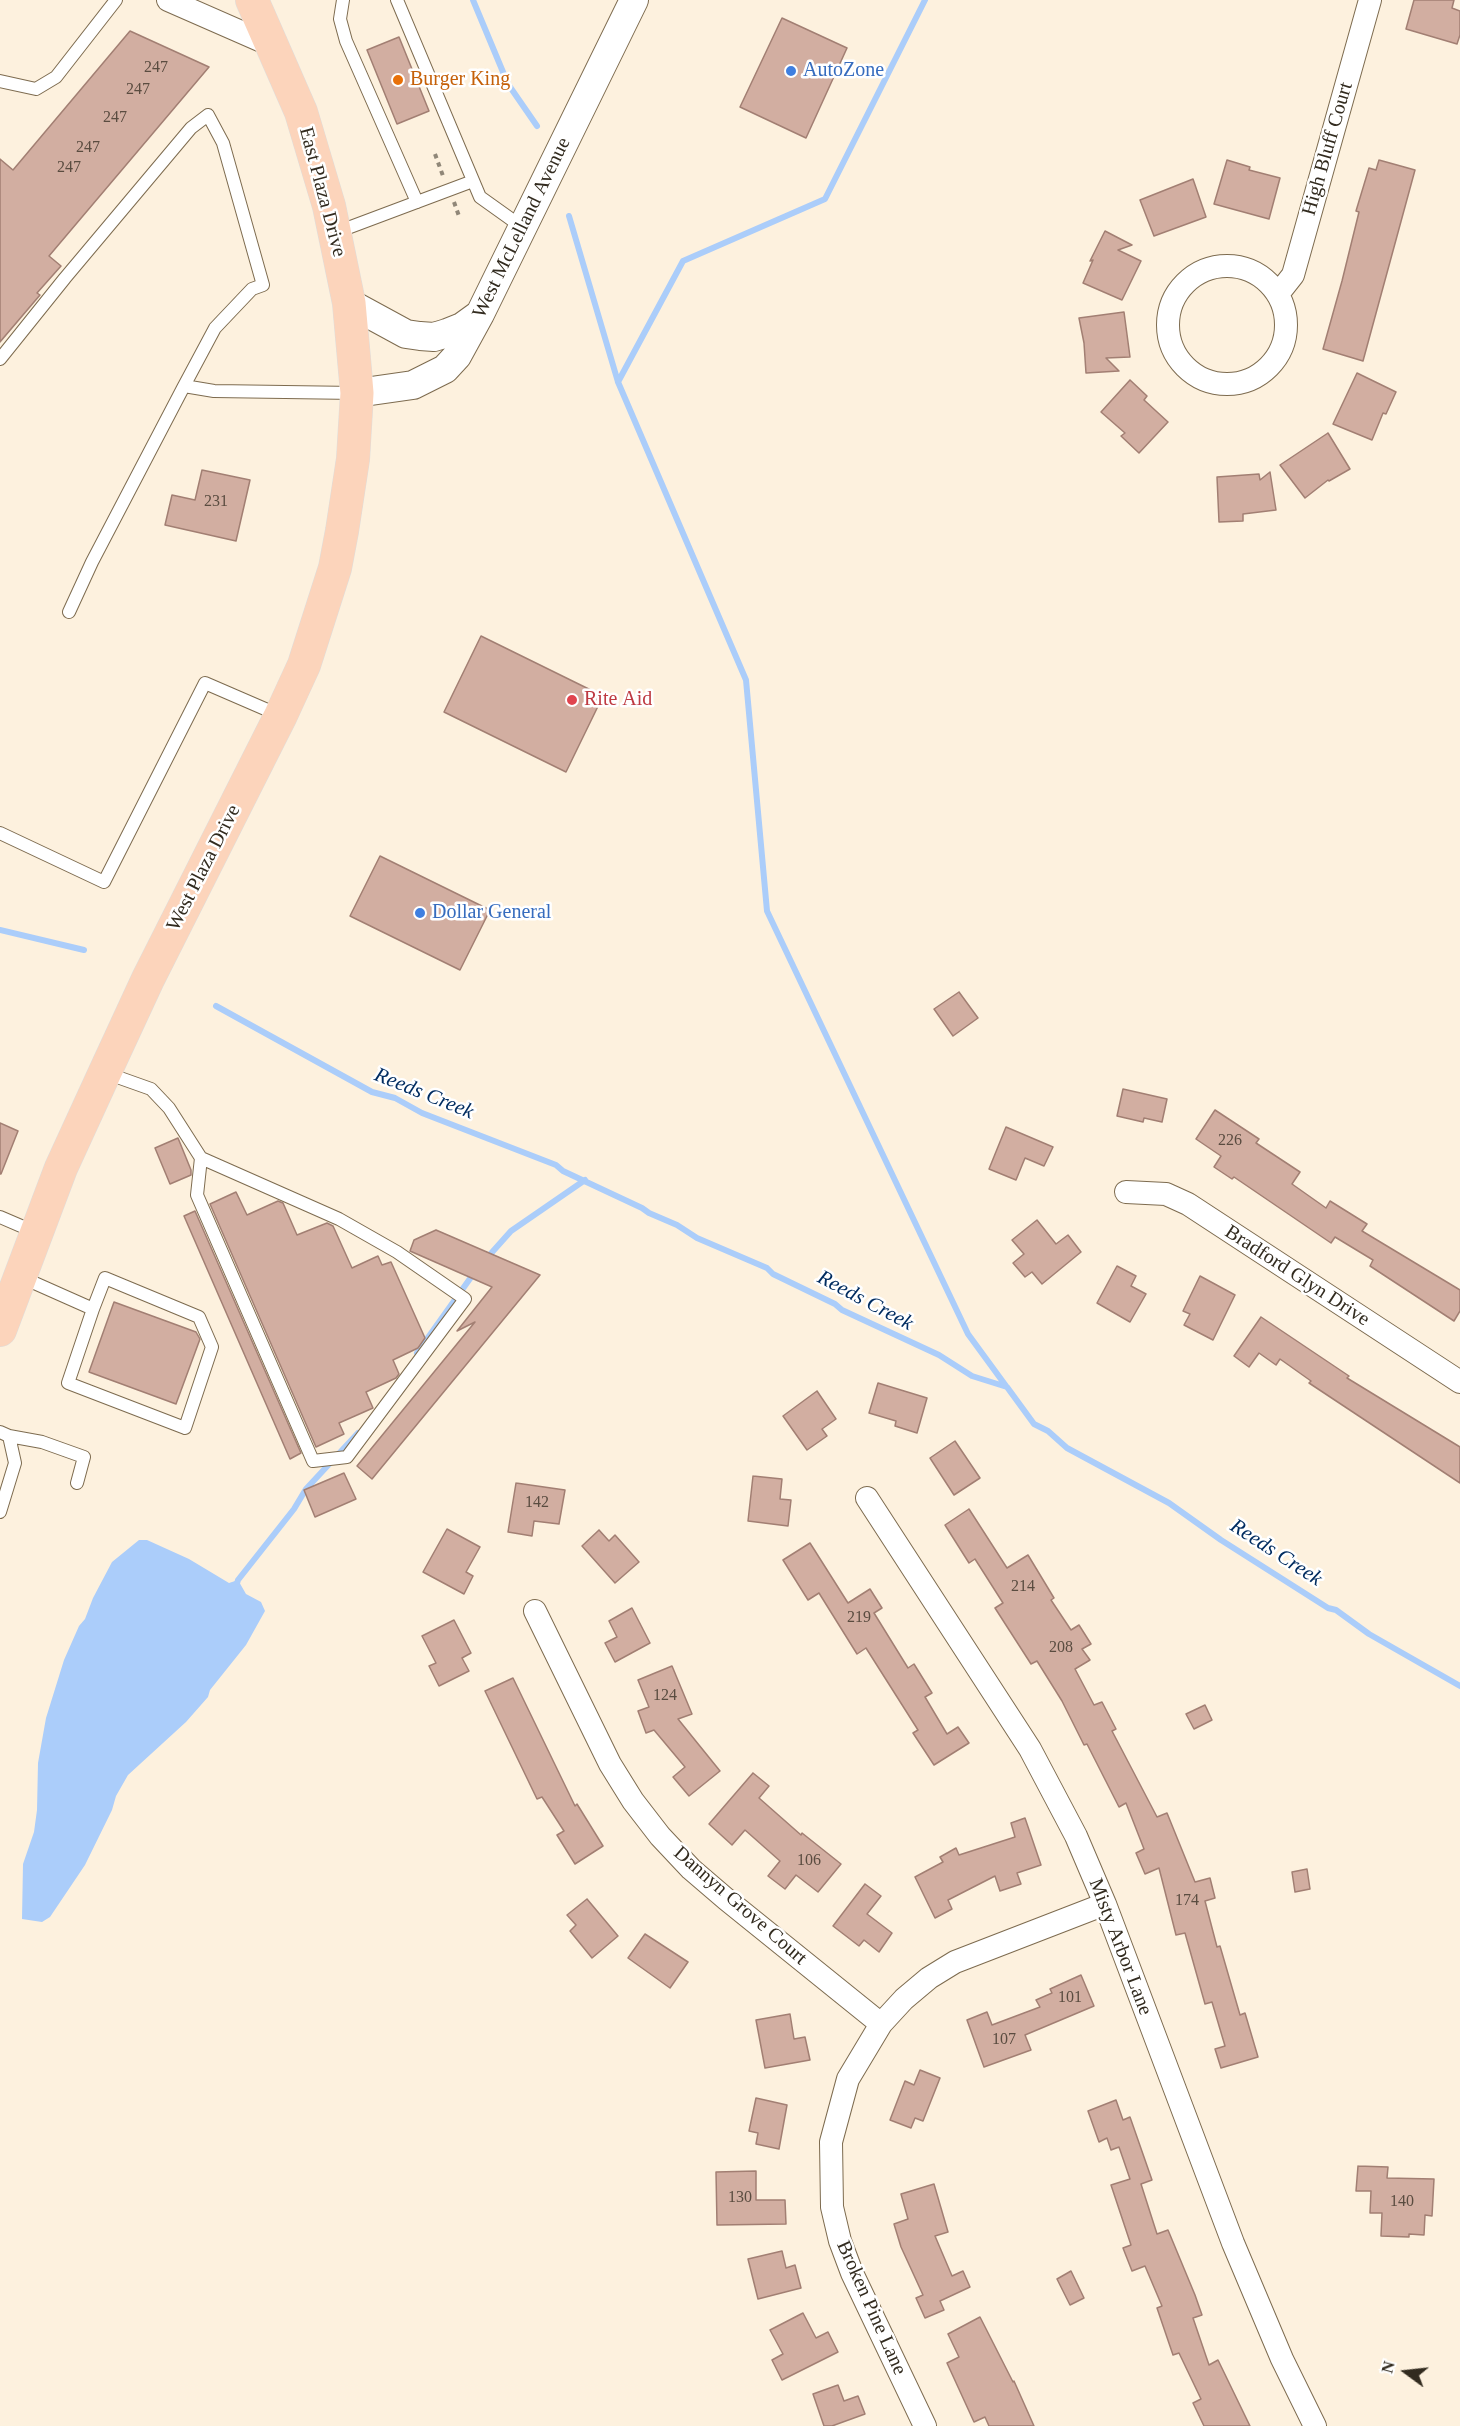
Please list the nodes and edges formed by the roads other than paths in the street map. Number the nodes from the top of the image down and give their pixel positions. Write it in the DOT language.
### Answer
graph roads {
  1 [pos="116,0"];
  2 [pos="168,0"];
  3 [pos="252,0"];
  4 [pos="343,0"];
  5 [pos="397,0"];
  6 [pos="634,0"];
  7 [pos="1370,0"];
  8 [pos="273,46"];
  9 [pos="0,81"];
  10 [pos="473,181"];
  11 [pos="417,202"];
  12 [pos="522,227"];
  13 [pos="335,233"];
  14 [pos="1278,294"];
  15 [pos="349,303"];
  16 [pos="480,314"];
  17 [pos="0,359"];
  18 [pos="184,386"];
  19 [pos="357,393"];
  20 [pos="69,612"];
  21 [pos="281,715"];
  22 [pos="0,833"];
  23 [pos="105,1072"];
  24 [pos="201,1158"];
  25 [pos="1126,1192"];
  26 [pos="0,1217"];
  27 [pos="36,1232"];
  28 [pos="8,1301"];
  29 [pos="93,1309"];
  30 [pos="1460,1382"];
  31 [pos="4,1434"];
  32 [pos="77,1483"];
  33 [pos="867,1498"];
  34 [pos="0,1512"];
  35 [pos="535,1611"];
  36 [pos="1105,1904"];
  37 [pos="881,2024"];
  38 [pos="925,2426"];
  39 [pos="1315,2426"];
  1 -- 9 [label="lane"];
  2 -- 8 [label="street"];
  3 -- 8 [label="main road, East Plaza Drive"];
  4 -- 11 [label="lane"];
  5 -- 10 [label="lane"];
  6 -- 12 [label="street, West McLelland Avenue"];
  7 -- 14 [label="street, High Bluff Court"];
  8 -- 13 [label="main road, East Plaza Drive"];
  10 -- 11 [label="lane"];
  10 -- 12 [label="lane"];
  11 -- 13 [label="lane"];
  12 -- 16 [label="street, West McLelland Avenue"];
  13 -- 15 [label="main road, East Plaza Drive"];
  14 -- 14 [label="street"];
  15 -- 16 [label="street"];
  15 -- 19 [label="main road, East Plaza Drive"];
  16 -- 19 [label="street, West McLelland Avenue"];
  17 -- 18 [label="lane"];
  18 -- 19 [label="lane"];
  18 -- 20 [label="lane"];
  19 -- 21 [label="main road, West Plaza Drive"];
  21 -- 22 [label="lane"];
  21 -- 23 [label="main road, West Plaza Drive"];
  23 -- 24 [label="lane"];
  23 -- 27 [label="main road, West Plaza Drive"];
  24 -- 24 [label="lane"];
  25 -- 30 [label="street, Bradford Glyn Drive"];
  26 -- 27 [label="lane"];
  27 -- 28 [label="main road, West Plaza Drive"];
  28 -- 29 [label="lane"];
  29 -- 29 [label="lane"];
  31 -- 32 [label="lane"];
  31 -- 34 [label="lane"];
  33 -- 36 [label="street, Misty Arbor Lane"];
  35 -- 37 [label="street, Dannyn Grove Court"];
  36 -- 37 [label="street, Broken Pine Lane"];
  36 -- 39 [label="street, Misty Arbor Lane"];
  37 -- 38 [label="street, Broken Pine Lane"];
}
